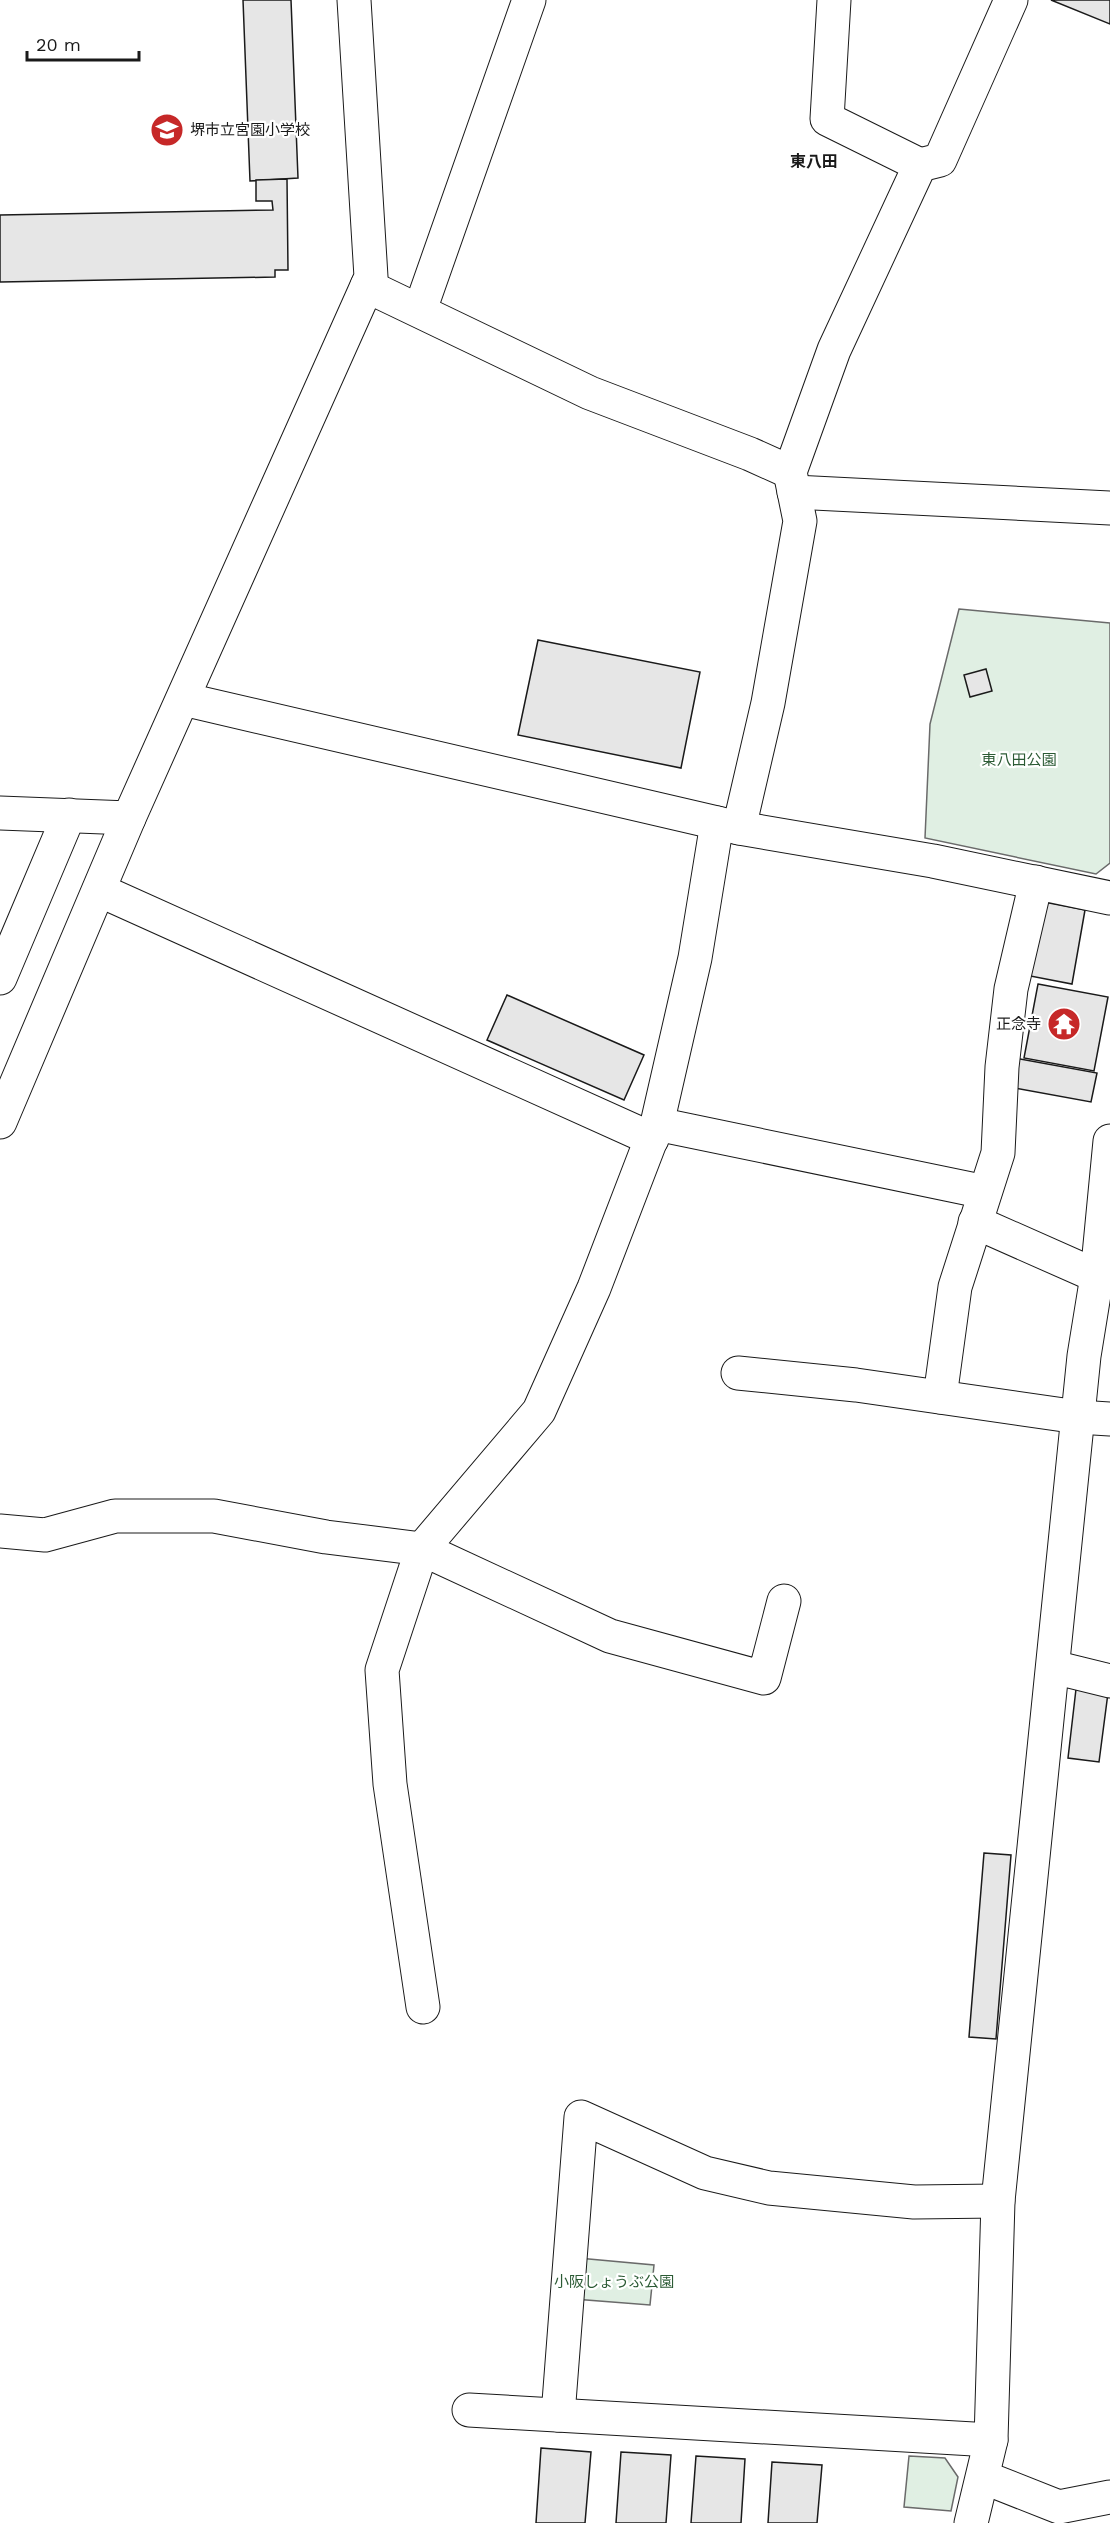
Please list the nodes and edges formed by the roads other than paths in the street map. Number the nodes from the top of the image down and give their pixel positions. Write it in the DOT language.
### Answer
graph roads {
  1 [pos="354,0"];
  2 [pos="529,0"];
  3 [pos="834,0"];
  4 [pos="1011,0"];
  5 [pos="920,165"];
  6 [pos="367,286"];
  7 [pos="420,310"];
  8 [pos="792,482"];
  9 [pos="1110,508"];
  10 [pos="183,699"];
  11 [pos="0,813"];
  12 [pos="69,815"];
  13 [pos="129,818"];
  14 [pos="728,825"];
  15 [pos="1036,882"];
  16 [pos="99,890"];
  17 [pos="1110,898"];
  18 [pos="0,978"];
  19 [pos="11,1064"];
  20 [pos="0,1122"];
  21 [pos="655,1132"];
  22 [pos="1110,1141"];
  23 [pos="980,1207"];
  24 [pos="1096,1276"];
  25 [pos="738,1373"];
  26 [pos="940,1397"];
  27 [pos="1078,1417"];
  28 [pos="1110,1419"];
  29 [pos="0,1531"];
  30 [pos="422,1549"];
  31 [pos="784,1601"];
  32 [pos="1053,1667"];
  33 [pos="1110,1681"];
  34 [pos="423,2007"];
  35 [pos="998,2200"];
  36 [pos="469,2410"];
  37 [pos="558,2415"];
  38 [pos="991,2440"];
  39 [pos="983,2477"];
  40 [pos="1110,2497"];
  41 [pos="971,2523"];
  1 -- 6 [label="street"];
  2 -- 7 [label="street"];
  3 -- 5 [label="street"];
  4 -- 5 [label="street"];
  5 -- 8 [label="street"];
  6 -- 7 [label="street"];
  6 -- 10 [label="street"];
  7 -- 8 [label="street"];
  8 -- 9 [label="street"];
  8 -- 14 [label="street"];
  10 -- 13 [label="street"];
  10 -- 14 [label="street"];
  11 -- 12 [label="street"];
  12 -- 13 [label="street"];
  12 -- 18 [label="street"];
  13 -- 16 [label="street"];
  14 -- 15 [label="street"];
  14 -- 21 [label="street"];
  15 -- 17 [label="street"];
  15 -- 23 [label="street"];
  16 -- 19 [label="street"];
  16 -- 21 [label="street"];
  19 -- 20 [label="street"];
  21 -- 23 [label="street"];
  21 -- 30 [label="street"];
  22 -- 24 [label="street"];
  23 -- 24 [label="street"];
  23 -- 26 [label="street"];
  24 -- 27 [label="street"];
  25 -- 26 [label="street"];
  26 -- 27 [label="street"];
  27 -- 28 [label="street"];
  27 -- 32 [label="street"];
  29 -- 30 [label="street"];
  30 -- 31 [label="street"];
  30 -- 34 [label="street"];
  32 -- 33 [label="street"];
  32 -- 35 [label="street"];
  35 -- 37 [label="street"];
  35 -- 38 [label="street"];
  36 -- 37 [label="street"];
  37 -- 38 [label="street"];
  38 -- 39 [label="street"];
  39 -- 40 [label="street"];
  39 -- 41 [label="street"];
}
